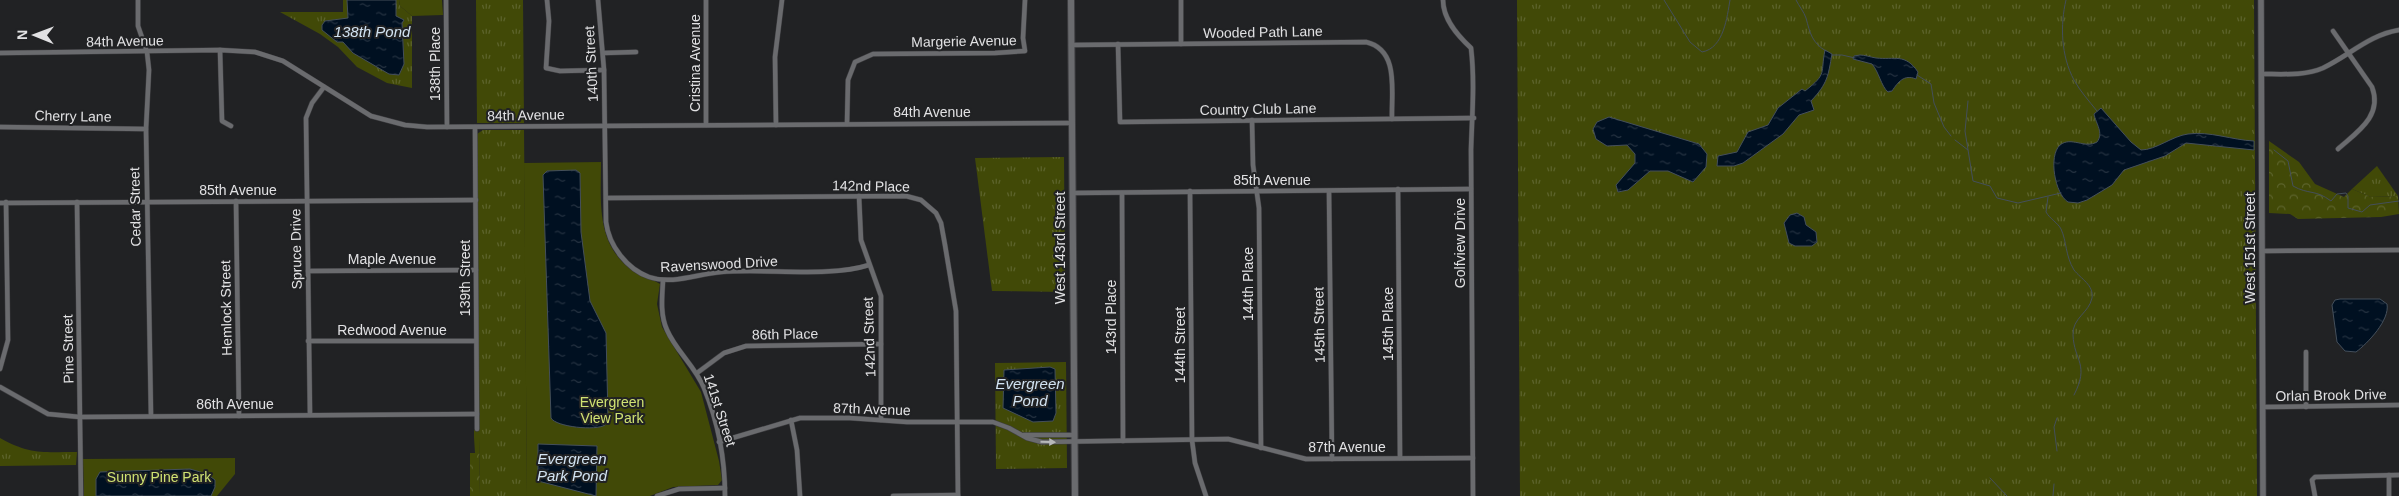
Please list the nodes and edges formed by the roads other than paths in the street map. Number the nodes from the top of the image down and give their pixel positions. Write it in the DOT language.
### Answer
graph roads {
  1 [pos="138,0"];
  2 [pos="446,0"];
  3 [pos="547,0"];
  4 [pos="598,0"];
  5 [pos="706,0"];
  6 [pos="782,0"];
  7 [pos="1025,0"];
  8 [pos="1071,0"];
  9 [pos="1181,0"];
  10 [pos="1443,0"];
  11 [pos="2261,0"];
  12 [pos="2399,30"];
  13 [pos="2333,31"];
  14 [pos="1118,44"];
  15 [pos="1181,44"];
  16 [pos="1071,45"];
  17 [pos="220,50"];
  18 [pos="147,52"];
  19 [pos="636,52"];
  20 [pos="0,53"];
  21 [pos="603,53"];
  22 [pos="2348,53"];
  23 [pos="604,70"];
  24 [pos="2262,74"];
  25 [pos="324,87"];
  26 [pos="1474,118"];
  27 [pos="1392,119"];
  28 [pos="1252,120"];
  29 [pos="1072,123"];
  30 [pos="847,124"];
  31 [pos="706,125"];
  32 [pos="776,125"];
  33 [pos="231,126"];
  34 [pos="605,126"];
  35 [pos="0,127"];
  36 [pos="446,127"];
  37 [pos="475,127"];
  38 [pos="146,129"];
  39 [pos="2338,149"];
  40 [pos="1398,189"];
  41 [pos="1471,189"];
  42 [pos="1190,191"];
  43 [pos="1256,191"];
  44 [pos="1329,191"];
  45 [pos="1072,193"];
  46 [pos="1122,193"];
  47 [pos="859,196"];
  48 [pos="606,198"];
  49 [pos="476,200"];
  50 [pos="236,201"];
  51 [pos="306,201"];
  52 [pos="3,202"];
  53 [pos="77,202"];
  54 [pos="146,202"];
  55 [pos="2399,250"];
  56 [pos="2262,251"];
  57 [pos="869,265"];
  58 [pos="476,270"];
  59 [pos="308,271"];
  60 [pos="663,281"];
  61 [pos="308,341"];
  62 [pos="476,341"];
  63 [pos="882,344"];
  64 [pos="2306,352"];
  65 [pos="0,369"];
  66 [pos="697,372"];
  67 [pos="0,387"];
  68 [pos="2399,405"];
  69 [pos="2306,406"];
  70 [pos="2263,407"];
  71 [pos="477,414"];
  72 [pos="310,415"];
  73 [pos="151,416"];
  74 [pos="239,416"];
  75 [pos="80,417"];
  76 [pos="791,420"];
  77 [pos="881,420"];
  78 [pos="957,421"];
  79 [pos="477,429"];
  80 [pos="1074,439"];
  81 [pos="1192,440"];
  82 [pos="719,442"];
  83 [pos="1123,442"];
  84 [pos="1261,448"];
  85 [pos="1400,458"];
  86 [pos="1473,458"];
  87 [pos="1332,459"];
  88 [pos="2389,475"];
  89 [pos="2399,475"];
  90 [pos="725,488"];
  91 [pos="958,495"];
  92 [pos="81,496"];
  93 [pos="657,496"];
  94 [pos="726,496"];
  95 [pos="800,496"];
  96 [pos="893,496"];
  97 [pos="1074,496"];
  98 [pos="1206,496"];
  99 [pos="1473,496"];
  100 [pos="2264,496"];
  101 [pos="2315,496"];
  102 [pos="2389,496"];
  1 -- 18 [label="street, Cedar Street"];
  2 -- 36 [label="street, 138th Place"];
  3 -- 23 [label="street"];
  4 -- 21 [label="street, 140th Street"];
  5 -- 31 [label="street, Cristina Avenue"];
  6 -- 32 [label="street"];
  7 -- 30 [label="street, Margerie Avenue"];
  8 -- 16 [label="main road, West 143rd Street"];
  9 -- 15 [label="street"];
  10 -- 26 [label="street, Golfview Drive"];
  11 -- 24 [label="street, West 151st Street"];
  12 -- 22 [label="street"];
  13 -- 22 [label="street"];
  14 -- 15 [label="street, Wooded Path Lane"];
  14 -- 16 [label="street, Wooded Path Lane"];
  14 -- 28 [label="street, Country Club Lane"];
  15 -- 27 [label="street, Wooded Path Lane"];
  16 -- 29 [label="main road, West 143rd Street"];
  17 -- 18 [label="street, 84th Avenue"];
  17 -- 25 [label="street, 84th Avenue"];
  17 -- 33 [label="street"];
  18 -- 20 [label="street, 84th Avenue"];
  18 -- 38 [label="street, Cedar Street"];
  19 -- 21 [label="street"];
  21 -- 23 [label="street, 140th Street"];
  22 -- 24 [label="street"];
  22 -- 39 [label="street"];
  23 -- 34 [label="street, 140th Street"];
  24 -- 56 [label="street, West 151st Street"];
  25 -- 36 [label="street, 84th Avenue"];
  25 -- 51 [label="street, Spruce Drive"];
  26 -- 27 [label="street, Country Club Lane"];
  26 -- 41 [label="street, Golfview Drive"];
  27 -- 28 [label="street, Country Club Lane"];
  28 -- 43 [label="street, 144th Place"];
  29 -- 30 [label="street, 84th Avenue"];
  29 -- 45 [label="main road, West 143rd Street"];
  30 -- 32 [label="street, 84th Avenue"];
  31 -- 32 [label="street, 84th Avenue"];
  31 -- 34 [label="street, 84th Avenue"];
  34 -- 37 [label="street, 84th Avenue"];
  34 -- 48 [label="street, Ravenswood Drive"];
  35 -- 38 [label="street, Cherry Lane"];
  36 -- 37 [label="street, 84th Avenue"];
  37 -- 49 [label="street, 139th Street"];
  38 -- 54 [label="street, Cedar Street"];
  40 -- 41 [label="street, 85th Avenue"];
  40 -- 44 [label="street, 85th Avenue"];
  40 -- 85 [label="street, 145th Place"];
  41 -- 86 [label="street, Golfview Drive"];
  42 -- 43 [label="street, 85th Avenue"];
  42 -- 46 [label="street, 85th Avenue"];
  42 -- 81 [label="street, 144th Street"];
  43 -- 44 [label="street, 85th Avenue"];
  43 -- 84 [label="street, 144th Place"];
  44 -- 87 [label="street, 145th Street"];
  45 -- 46 [label="street, 85th Avenue"];
  45 -- 80 [label="main road, West 143rd Street"];
  46 -- 83 [label="street, 143rd Place"];
  47 -- 48 [label="street, 142nd Place"];
  47 -- 57 [label="street, 142nd Street"];
  47 -- 78 [label="street, 142nd Place"];
  48 -- 60 [label="street, Ravenswood Drive"];
  49 -- 51 [label="street, 85th Avenue"];
  49 -- 58 [label="street, 139th Street"];
  50 -- 51 [label="street, 85th Avenue"];
  50 -- 54 [label="street, 85th Avenue"];
  50 -- 74 [label="street, Hemlock Street"];
  51 -- 59 [label="street, Spruce Drive"];
  52 -- 53 [label="street, 85th Avenue"];
  52 -- 65 [label="street"];
  53 -- 54 [label="street, 85th Avenue"];
  53 -- 75 [label="street, Pine Street"];
  54 -- 73 [label="street, Cedar Street"];
  55 -- 56 [label="street"];
  56 -- 70 [label="street, West 151st Street"];
  57 -- 60 [label="street, Ravenswood Drive"];
  57 -- 63 [label="street, 142nd Street"];
  58 -- 59 [label="street, Maple Avenue"];
  58 -- 62 [label="street, 139th Street"];
  59 -- 61 [label="street, Spruce Drive"];
  60 -- 66 [label="street, 141st Street"];
  61 -- 62 [label="street, Redwood Avenue"];
  61 -- 72 [label="street, Spruce Drive"];
  62 -- 71 [label="street, 139th Street"];
  63 -- 66 [label="street, 86th Place"];
  63 -- 77 [label="street, 142nd Street"];
  64 -- 69 [label="street"];
  66 -- 82 [label="street, 141st Street"];
  67 -- 75 [label="street, 86th Avenue"];
  68 -- 69 [label="street, Orlan Brook Drive"];
  69 -- 70 [label="street, Orlan Brook Drive"];
  70 -- 100 [label="street, West 151st Street"];
  71 -- 72 [label="street, 86th Avenue"];
  71 -- 79 [label="street, 139th Street"];
  72 -- 74 [label="street, 86th Avenue"];
  73 -- 74 [label="street, 86th Avenue"];
  73 -- 75 [label="street, 86th Avenue"];
  75 -- 92 [label="street, Pine Street"];
  76 -- 77 [label="street, 87th Avenue"];
  76 -- 82 [label="street, 87th Avenue"];
  76 -- 95 [label="street"];
  77 -- 78 [label="street, 87th Avenue"];
  78 -- 80 [label="street, 87th Avenue"];
  78 -- 91 [label="street, 142nd Place"];
  80 -- 83 [label="street, 87th Avenue"];
  80 -- 97 [label="main road, West 143rd Street"];
  81 -- 83 [label="street, 87th Avenue"];
  81 -- 84 [label="street, 87th Avenue"];
  81 -- 98 [label="street, 144th Street"];
  82 -- 90 [label="street, 141st Street"];
  84 -- 87 [label="street, 87th Avenue"];
  85 -- 86 [label="street, 87th Avenue"];
  85 -- 87 [label="street, 87th Avenue"];
  86 -- 99 [label="street, Golfview Drive"];
  88 -- 89 [label="street"];
  88 -- 101 [label="street"];
  88 -- 102 [label="street"];
  90 -- 93 [label="street"];
  90 -- 94 [label="street, 141st Street"];
  91 -- 96 [label="street"];
}
